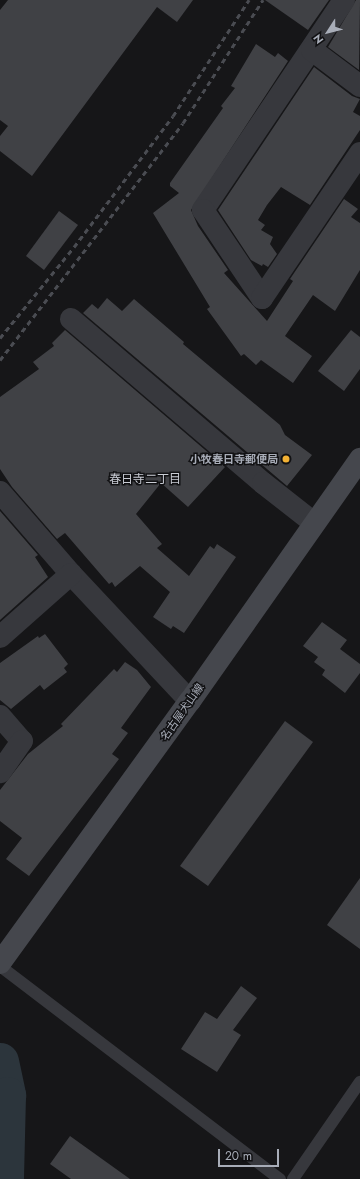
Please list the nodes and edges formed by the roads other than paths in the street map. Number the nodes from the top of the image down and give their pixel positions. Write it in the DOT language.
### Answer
graph roads {
  1 [pos="344,0"];
  2 [pos="312,50"];
  3 [pos="360,86"];
  4 [pos="360,152"];
  5 [pos="71,319"];
  6 [pos="360,459"];
  7 [pos="0,492"];
  8 [pos="314,523"];
  9 [pos="71,574"];
  10 [pos="0,637"];
  11 [pos="190,702"];
  12 [pos="0,716"];
  13 [pos="0,772"];
  14 [pos="2,958"];
  15 [pos="360,1082"];
  16 [pos="280,1179"];
  17 [pos="293,1179"];
  1 -- 2 [label="street"];
  2 -- 3 [label="street"];
  2 -- 4 [label="street"];
  5 -- 8 [label="street"];
  6 -- 8 [label="main road, 名古屋犬山線"];
  7 -- 9 [label="street"];
  8 -- 11 [label="main road, 名古屋犬山線"];
  9 -- 10 [label="street"];
  9 -- 11 [label="street"];
  11 -- 14 [label="main road, 名古屋犬山線"];
  12 -- 13 [label="street"];
  14 -- 16 [label="lane"];
  15 -- 17 [label="lane"];
}
